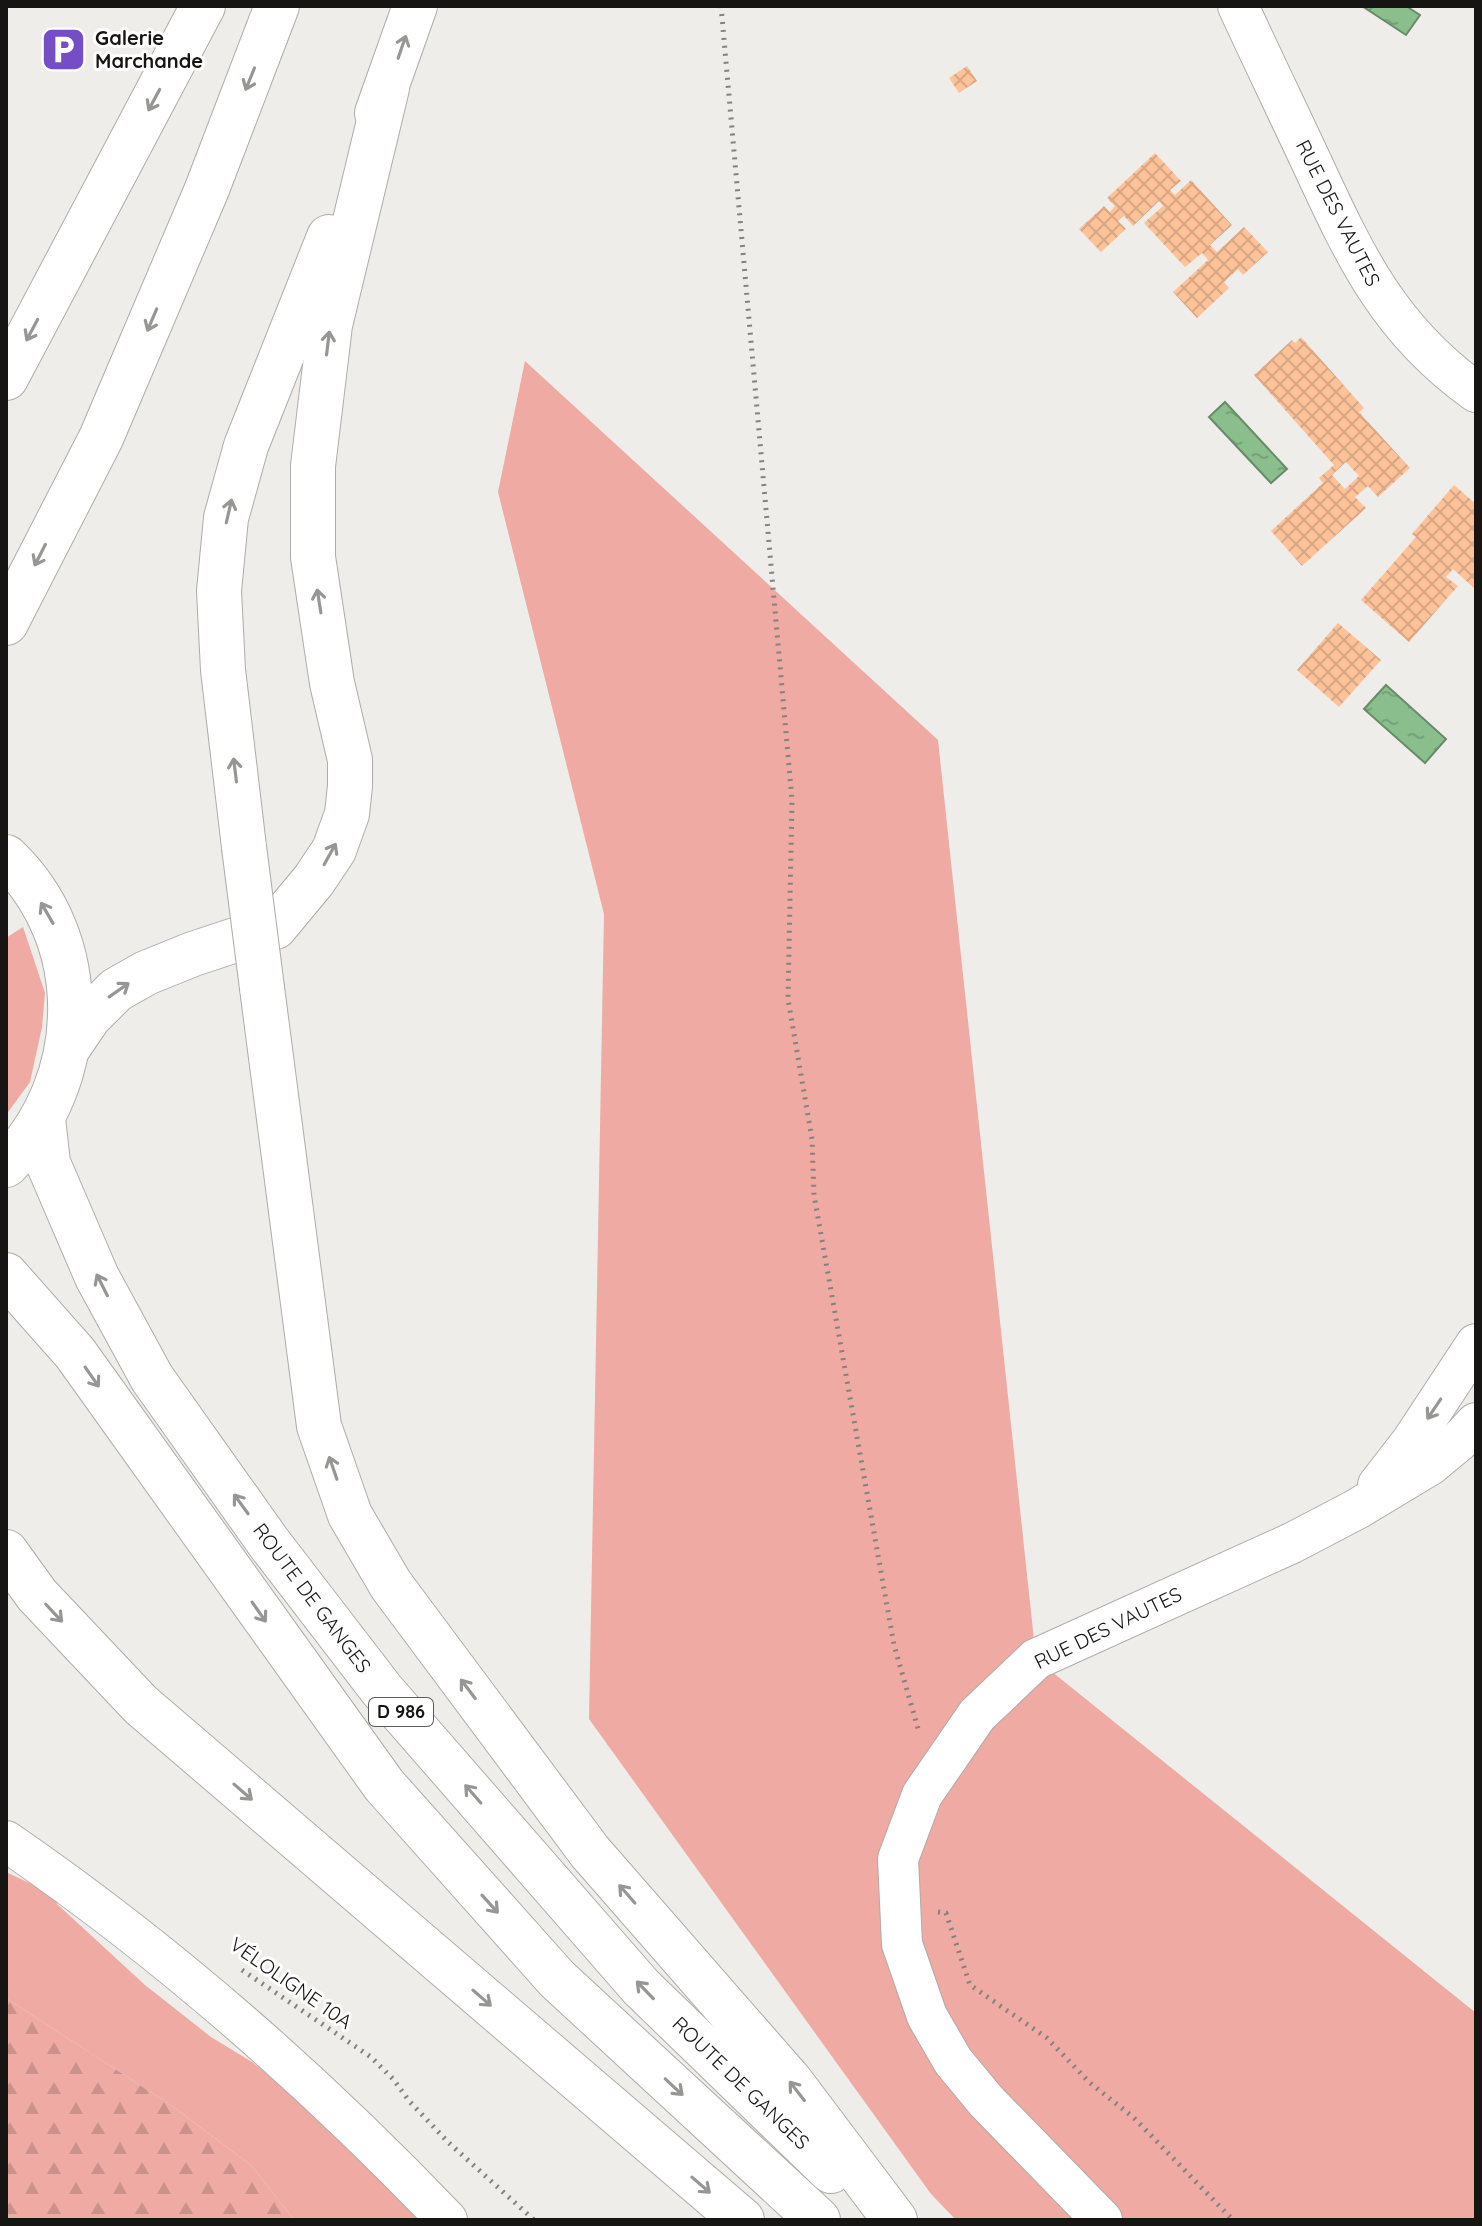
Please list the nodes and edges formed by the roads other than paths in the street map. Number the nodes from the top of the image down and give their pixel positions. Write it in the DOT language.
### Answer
graph roads {
  1 [pos="203,6"];
  2 [pos="277,6"];
  3 [pos="415,6"];
  4 [pos="1238,6"];
  5 [pos="387,88"];
  6 [pos="6,378"];
  7 [pos="1476,392"];
  8 [pos="6,623"];
  9 [pos="6,857"];
  10 [pos="68,1048"];
  11 [pos="43,1119"];
  12 [pos="6,1165"];
  13 [pos="6,1275"];
  14 [pos="1476,1344"];
  15 [pos="1476,1423"];
  16 [pos="1357,1509"];
  17 [pos="6,1552"];
  18 [pos="6,1841"];
  19 [pos="447,2220"];
  20 [pos="742,2220"];
  21 [pos="818,2220"];
  22 [pos="881,2220"];
  23 [pos="895,2220"];
  24 [pos="1102,2220"];
  1 -- 6 [label="main road, one-way"];
  2 -- 8 [label="main road, one-way"];
  5 -- 3 [label="main road, one-way"];
  4 -- 7 [label="street, RUE DES VAUTES"];
  10 -- 5 [label="main road, one-way"];
  23 -- 5 [label="main road, one-way, bridge"];
  10 -- 9 [label="main road, one-way"];
  10 -- 11 [label="main road"];
  11 -- 12 [label="main road"];
  22 -- 11 [label="main road, ROUTE DE GANGES / D 986, one-way"];
  13 -- 21 [label="main road, D 986, one-way"];
  14 -- 16 [label="street, RUE DES VAUTES, one-way"];
  15 -- 16 [label="street, RUE DES VAUTES"];
  16 -- 24 [label="street, RUE DES VAUTES"];
  17 -- 20 [label="main road, one-way"];
  18 -- 19 [label="street"];
}
